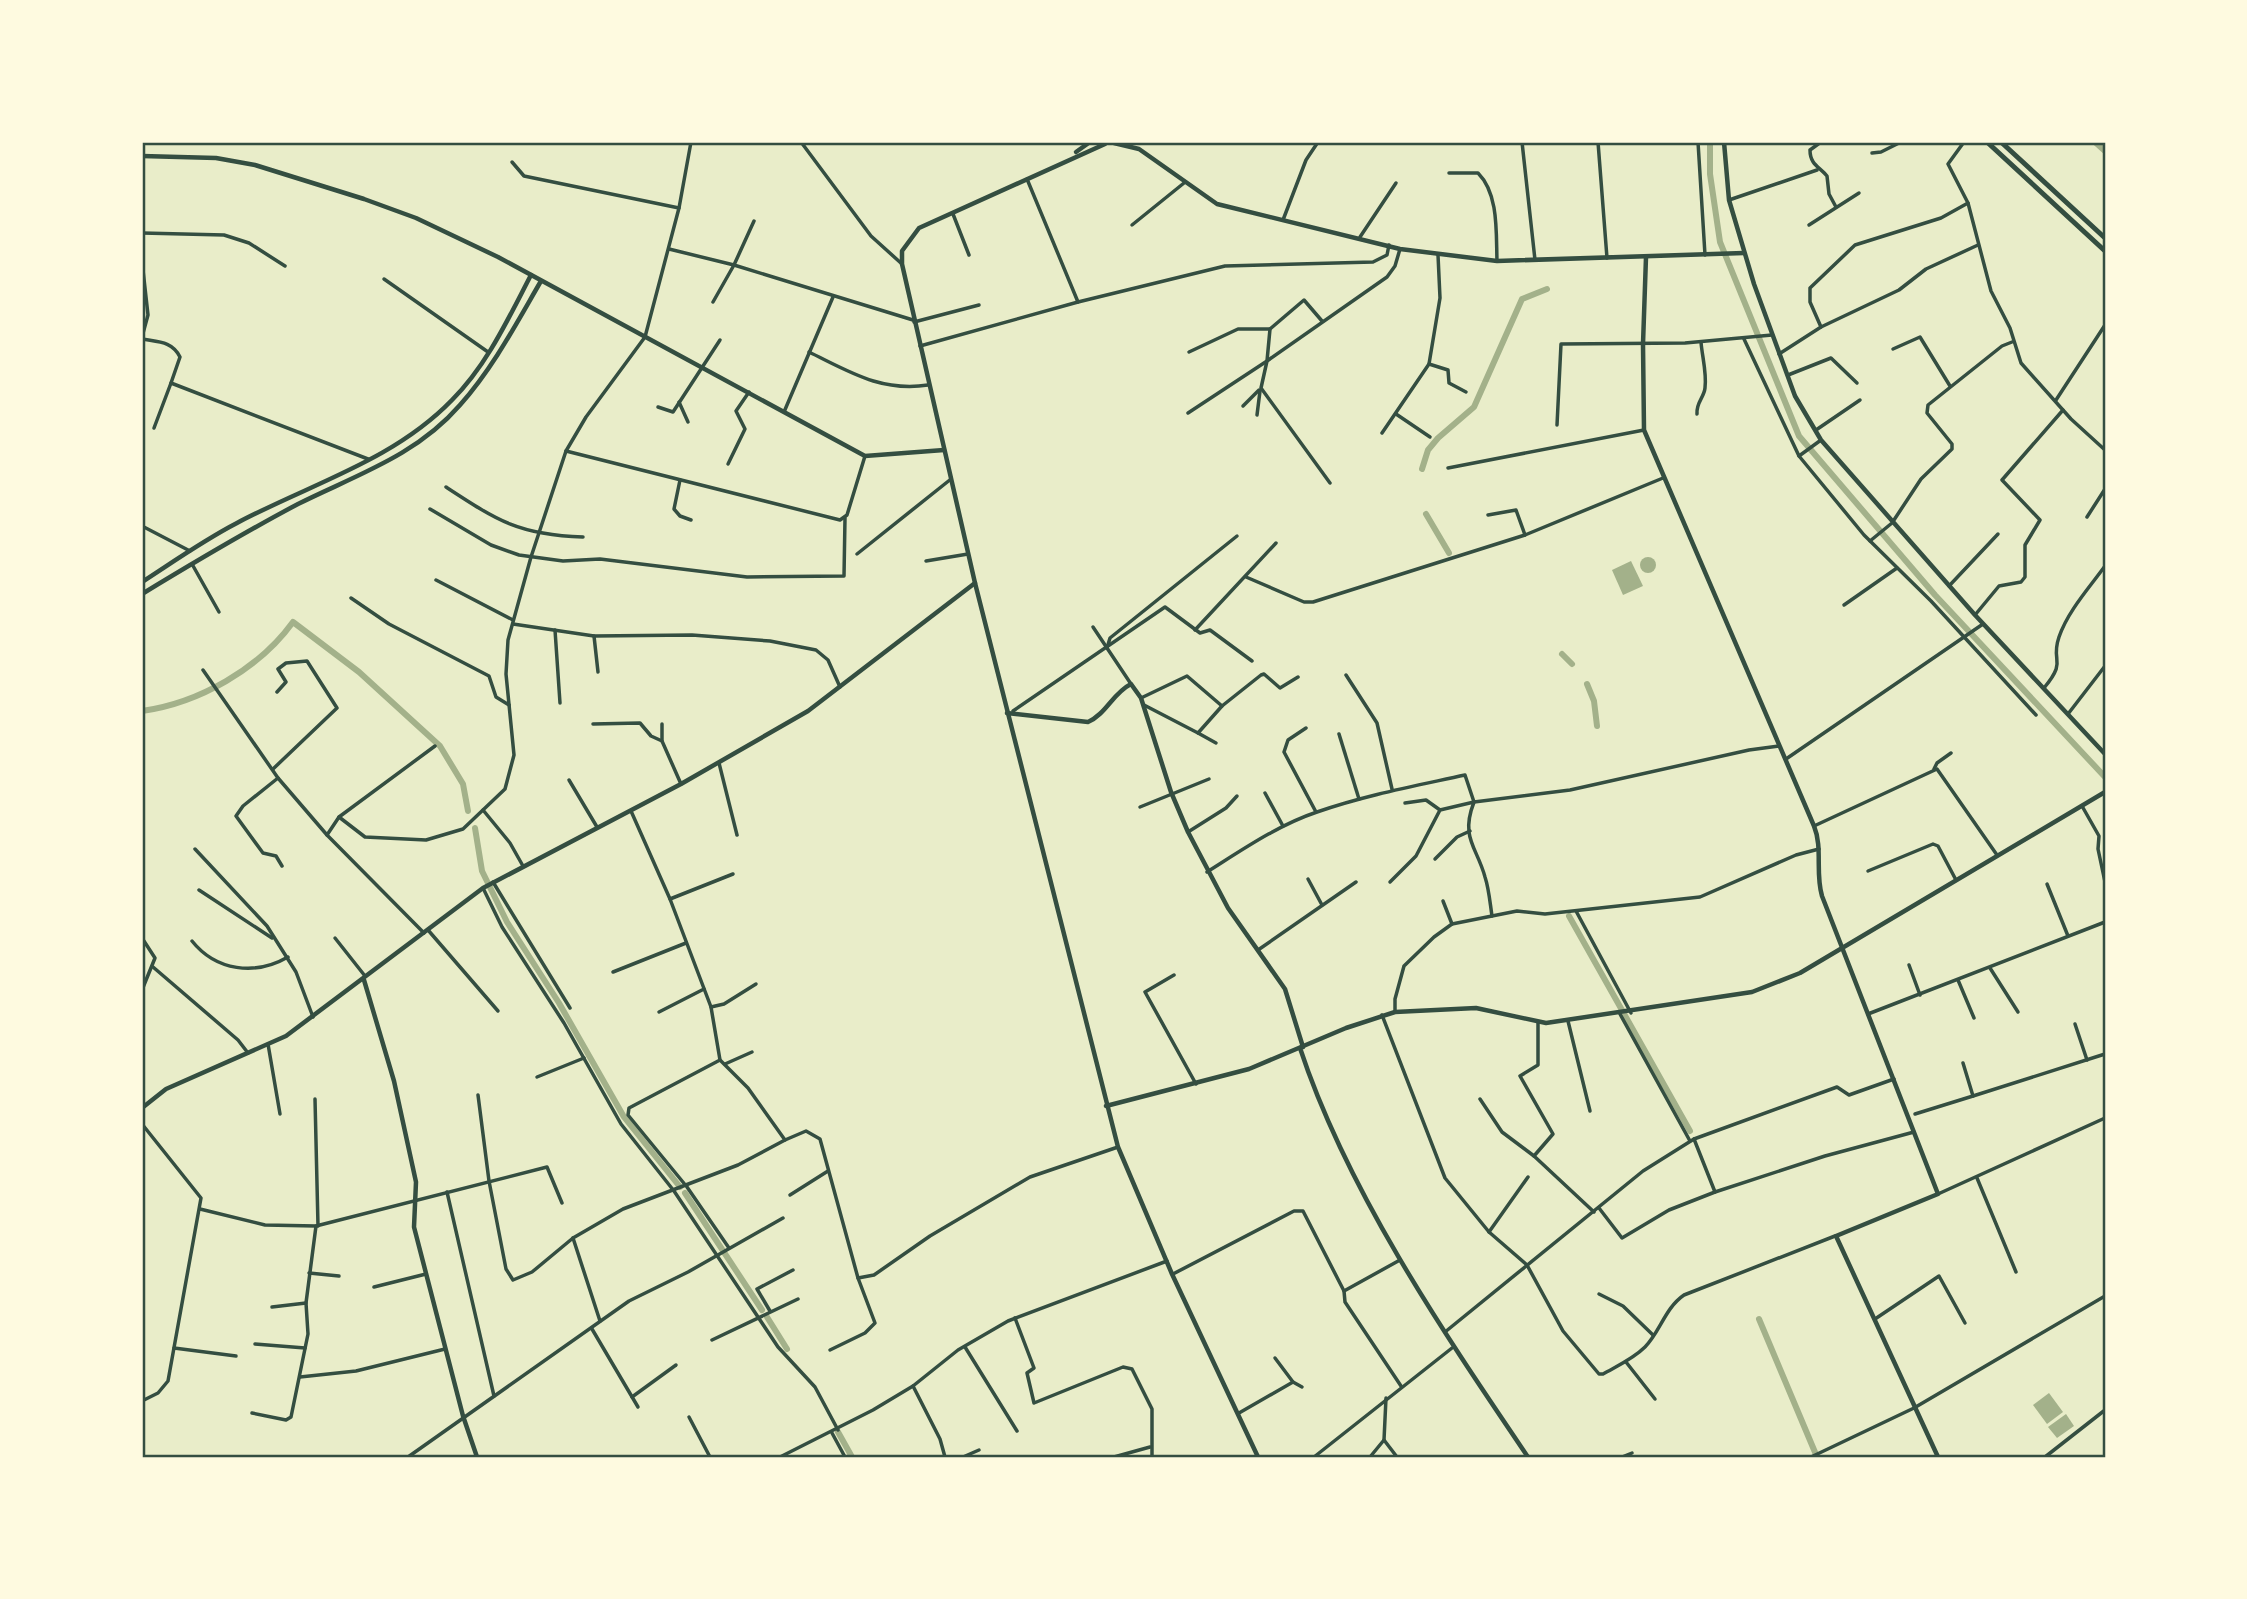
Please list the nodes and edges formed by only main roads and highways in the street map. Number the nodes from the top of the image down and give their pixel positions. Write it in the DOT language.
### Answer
graph roads {
  1 [pos="1987,142"];
  2 [pos="2000,142"];
  3 [pos="2105,238"];
  4 [pos="2105,251"];
  1 -- 4 [label="main road"];
  2 -- 3 [label="main road"];
}
